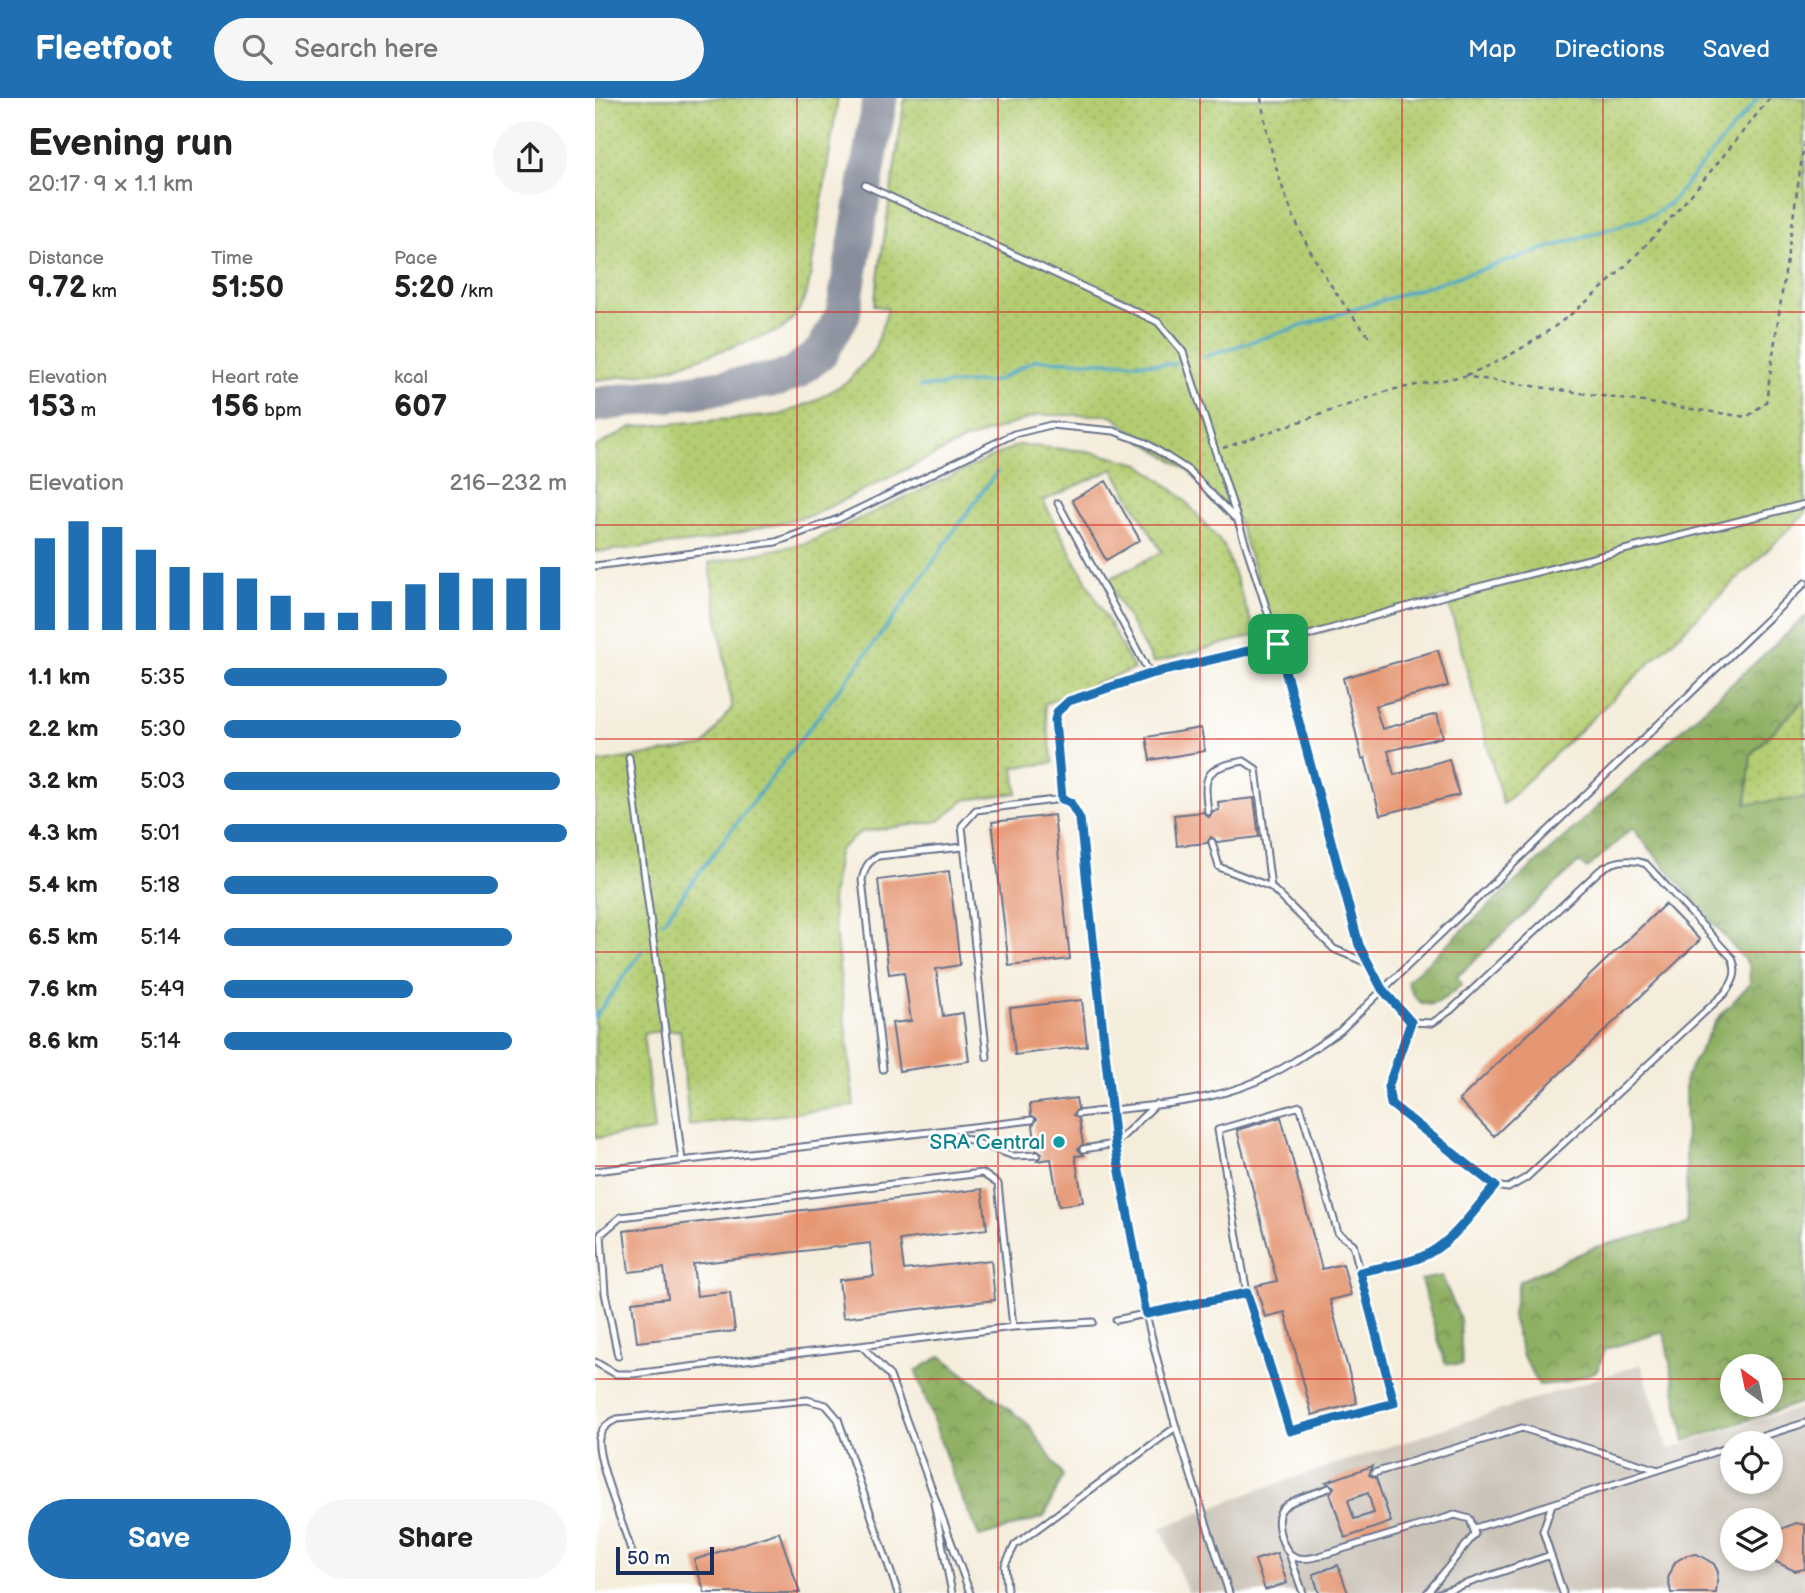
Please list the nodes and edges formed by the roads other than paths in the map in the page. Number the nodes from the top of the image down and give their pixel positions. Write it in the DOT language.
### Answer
graph roads {
  1 [pos="865,185"];
  2 [pos="1058,503"];
  3 [pos="1805,504"];
  4 [pos="1238,520"];
  5 [pos="595,566"];
  6 [pos="1805,583"];
  7 [pos="1278,644"];
  8 [pos="1150,674"];
  9 [pos="629,757"];
  10 [pos="1062,799"];
  11 [pos="1208,812"];
  12 [pos="1212,842"];
  13 [pos="963,847"];
  14 [pos="1271,887"];
  15 [pos="1367,963"];
  16 [pos="1382,989"];
  17 [pos="1411,1022"];
  18 [pos="987,1058"];
  19 [pos="883,1069"];
  20 [pos="1156,1104"];
  21 [pos="1112,1110"];
  22 [pos="1078,1114"];
  23 [pos="1032,1120"];
  24 [pos="947,1132"];
  25 [pos="1115,1144"];
  26 [pos="1083,1149"];
  27 [pos="1037,1155"];
  28 [pos="682,1160"];
  29 [pos="595,1171"];
  30 [pos="1495,1186"];
  31 [pos="1360,1272"];
  32 [pos="605,1293"];
  33 [pos="1247,1293"];
  34 [pos="595,1295"];
  35 [pos="1146,1314"];
  36 [pos="1116,1320"];
  37 [pos="1093,1322"];
  38 [pos="1013,1327"];
  39 [pos="862,1346"];
  40 [pos="618,1356"];
  41 [pos="595,1362"];
  42 [pos="1805,1423"];
  43 [pos="1176,1427"];
  44 [pos="1779,1431"];
  45 [pos="1720,1450"];
  46 [pos="1658,1470"];
  47 [pos="1374,1473"];
  48 [pos="1329,1488"];
  49 [pos="932,1489"];
  50 [pos="1552,1504"];
  51 [pos="1475,1528"];
  52 [pos="632,1553"];
  53 [pos="1289,1553"];
  54 [pos="1551,1555"];
  55 [pos="1007,1589"];
  56 [pos="898,1593"];
  57 [pos="951,1593"];
  58 [pos="970,1593"];
  59 [pos="1229,1593"];
  60 [pos="1303,1593"];
  61 [pos="1427,1593"];
  62 [pos="1439,1593"];
  63 [pos="1563,1593"];
  1 -- 4 [label="lane"];
  2 -- 8 [label="lane"];
  3 -- 7 [label="lane"];
  4 -- 5 [label="lane"];
  4 -- 7 [label="lane"];
  6 -- 16 [label="lane"];
  7 -- 8 [label="lane"];
  7 -- 15 [label="lane"];
  8 -- 10 [label="lane"];
  9 -- 28 [label="lane"];
  10 -- 13 [label="lane"];
  10 -- 21 [label="lane"];
  11 -- 14 [label="lane"];
  12 -- 14 [label="lane"];
  13 -- 18 [label="lane"];
  13 -- 19 [label="lane"];
  14 -- 15 [label="lane"];
  15 -- 16 [label="lane"];
  16 -- 17 [label="lane"];
  16 -- 20 [label="lane"];
  17 -- 30 [label="lane"];
  17 -- 30 [label="lane"];
  20 -- 21 [label="lane"];
  20 -- 25 [label="lane"];
  21 -- 22 [label="lane"];
  21 -- 25 [label="lane"];
  23 -- 24 [label="lane"];
  24 -- 27 [label="lane"];
  24 -- 28 [label="lane"];
  25 -- 26 [label="lane"];
  25 -- 35 [label="lane"];
  28 -- 29 [label="lane"];
  30 -- 31 [label="lane"];
  31 -- 33 [label="lane"];
  31 -- 33 [label="lane"];
  32 -- 34 [label="lane"];
  32 -- 38 [label="lane"];
  32 -- 40 [label="lane"];
  33 -- 35 [label="lane"];
  35 -- 36 [label="lane"];
  35 -- 43 [label="lane"];
  37 -- 38 [label="lane"];
  38 -- 39 [label="lane"];
  39 -- 41 [label="lane"];
  39 -- 49 [label="lane"];
  42 -- 44 [label="lane"];
  43 -- 55 [label="lane"];
  43 -- 59 [label="lane"];
  45 -- 46 [label="lane"];
  46 -- 47 [label="lane"];
  46 -- 50 [label="lane"];
  48 -- 53 [label="lane"];
  49 -- 57 [label="lane"];
  49 -- 58 [label="lane"];
  50 -- 51 [label="lane"];
  50 -- 54 [label="lane"];
  51 -- 53 [label="lane"];
  51 -- 61 [label="lane"];
  52 -- 56 [label="lane"];
  53 -- 60 [label="lane"];
  54 -- 62 [label="lane"];
  54 -- 63 [label="lane"];
}
